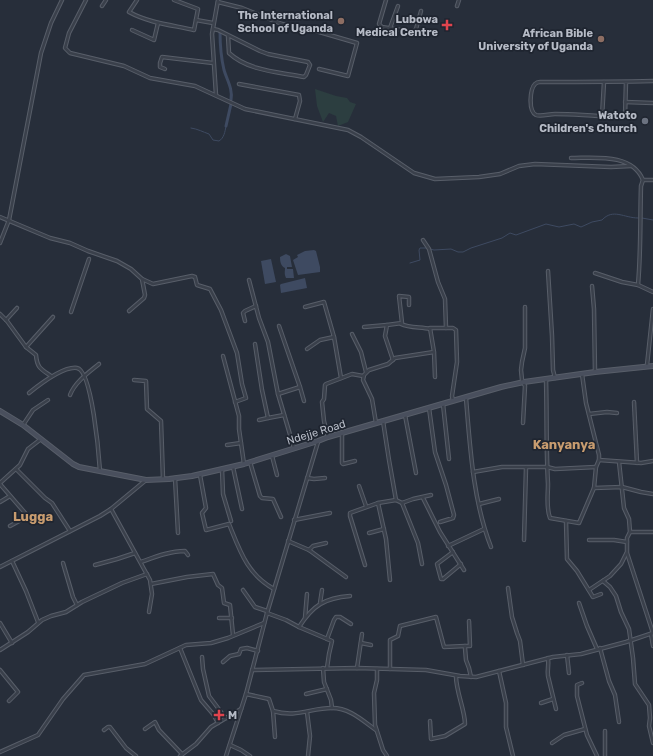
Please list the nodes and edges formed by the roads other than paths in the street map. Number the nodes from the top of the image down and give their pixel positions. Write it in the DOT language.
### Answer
graph roads {
  1 [pos="62,0"];
  2 [pos="86,0"];
  3 [pos="106,0"];
  4 [pos="138,0"];
  5 [pos="174,0"];
  6 [pos="386,0"];
  7 [pos="459,0"];
  8 [pos="218,1"];
  9 [pos="102,6"];
  10 [pos="398,6"];
  11 [pos="457,6"];
  12 [pos="421,11"];
  13 [pos="196,20"];
  14 [pos="158,23"];
  15 [pos="213,23"];
  16 [pos="390,28"];
  17 [pos="213,29"];
  18 [pos="132,30"];
  19 [pos="228,36"];
  20 [pos="213,63"];
  21 [pos="164,69"];
  22 [pos="319,69"];
  23 [pos="604,82"];
  24 [pos="626,82"];
  25 [pos="653,82"];
  26 [pos="239,84"];
  27 [pos="216,95"];
  28 [pos="625,102"];
  29 [pos="653,103"];
  30 [pos="602,116"];
  31 [pos="295,119"];
  32 [pos="571,158"];
  33 [pos="632,166"];
  34 [pos="643,180"];
  35 [pos="653,180"];
  36 [pos="0,217"];
  37 [pos="9,220"];
  38 [pos="423,240"];
  39 [pos="0,243"];
  40 [pos="89,259"];
  41 [pos="548,271"];
  42 [pos="596,273"];
  43 [pos="142,279"];
  44 [pos="249,280"];
  45 [pos="638,285"];
  46 [pos="592,286"];
  47 [pos="653,292"];
  48 [pos="409,305"];
  49 [pos="256,306"];
  50 [pos="305,307"];
  51 [pos="525,307"];
  52 [pos="17,308"];
  53 [pos="653,309"];
  54 [pos="130,311"];
  55 [pos="71,312"];
  56 [pos="0,314"];
  57 [pos="53,317"];
  58 [pos="6,320"];
  59 [pos="245,321"];
  60 [pos="401,324"];
  61 [pos="387,325"];
  62 [pos="279,326"];
  63 [pos="364,328"];
  64 [pos="446,328"];
  65 [pos="430,329"];
  66 [pos="352,334"];
  67 [pos="334,337"];
  68 [pos="255,344"];
  69 [pos="26,347"];
  70 [pos="307,349"];
  71 [pos="434,352"];
  72 [pos="223,356"];
  73 [pos="393,360"];
  74 [pos="99,364"];
  75 [pos="647,365"];
  76 [pos="653,366"];
  77 [pos="366,372"];
  78 [pos="595,372"];
  79 [pos="582,374"];
  80 [pos="51,376"];
  81 [pos="84,376"];
  82 [pos="363,376"];
  83 [pos="435,377"];
  84 [pos="341,378"];
  85 [pos="555,378"];
  86 [pos="546,379"];
  87 [pos="134,380"];
  88 [pos="524,382"];
  89 [pos="300,387"];
  90 [pos="29,393"];
  91 [pos="278,394"];
  92 [pos="70,395"];
  93 [pos="466,398"];
  94 [pos="48,400"];
  95 [pos="304,401"];
  96 [pos="453,401"];
  97 [pos="235,402"];
  98 [pos="634,402"];
  99 [pos="444,404"];
  100 [pos="429,408"];
  101 [pos="0,411"];
  102 [pos="617,413"];
  103 [pos="589,414"];
  104 [pos="284,415"];
  105 [pos="405,415"];
  106 [pos="268,418"];
  107 [pos="259,420"];
  108 [pos="383,421"];
  109 [pos="376,423"];
  110 [pos="523,423"];
  111 [pos="23,425"];
  112 [pos="342,433"];
  113 [pos="328,437"];
  114 [pos="41,439"];
  115 [pos="318,441"];
  116 [pos="241,443"];
  117 [pos="227,446"];
  118 [pos="294,448"];
  119 [pos="272,455"];
  120 [pos="449,459"];
  121 [pos="599,460"];
  122 [pos="250,461"];
  123 [pos="355,461"];
  124 [pos="653,461"];
  125 [pos="619,462"];
  126 [pos="637,463"];
  127 [pos="244,464"];
  128 [pos="232,466"];
  129 [pos="547,467"];
  130 [pos="596,467"];
  131 [pos="526,468"];
  132 [pos="16,469"];
  133 [pos="222,469"];
  134 [pos="100,471"];
  135 [pos="473,472"];
  136 [pos="416,473"];
  137 [pos="200,474"];
  138 [pos="277,475"];
  139 [pos="176,478"];
  140 [pos="307,478"];
  141 [pos="325,478"];
  142 [pos="163,479"];
  143 [pos="146,480"];
  144 [pos="0,484"];
  145 [pos="359,486"];
  146 [pos="622,487"];
  147 [pos="594,488"];
  148 [pos="653,494"];
  149 [pos="432,495"];
  150 [pos="10,496"];
  151 [pos="423,498"];
  152 [pos="499,499"];
  153 [pos="396,500"];
  154 [pos="0,502"];
  155 [pos="402,502"];
  156 [pos="378,503"];
  157 [pos="479,504"];
  158 [pos="366,506"];
  159 [pos="111,509"];
  160 [pos="242,509"];
  161 [pos="330,513"];
  162 [pos="281,517"];
  163 [pos="294,520"];
  164 [pos="231,521"];
  165 [pos="566,521"];
  166 [pos="440,522"];
  167 [pos="10,526"];
  168 [pos="384,529"];
  169 [pos="484,529"];
  170 [pos="70,532"];
  171 [pos="630,532"];
  172 [pos="653,532"];
  173 [pos="369,533"];
  174 [pos="178,534"];
  175 [pos="524,540"];
  176 [pos="589,540"];
  177 [pos="288,541"];
  178 [pos="627,542"];
  179 [pos="326,543"];
  180 [pos="448,546"];
  181 [pos="491,547"];
  182 [pos="309,550"];
  183 [pos="453,552"];
  184 [pos="627,552"];
  185 [pos="135,553"];
  186 [pos="188,554"];
  187 [pos="12,561"];
  188 [pos="140,562"];
  189 [pos="63,563"];
  190 [pos="364,564"];
  191 [pos="422,564"];
  192 [pos="461,564"];
  193 [pos="95,565"];
  194 [pos="0,567"];
  195 [pos="464,570"];
  196 [pos="147,574"];
  197 [pos="346,577"];
  198 [pos="390,580"];
  199 [pos="603,581"];
  200 [pos="151,584"];
  201 [pos="508,588"];
  202 [pos="274,589"];
  203 [pos="243,590"];
  204 [pos="322,590"];
  205 [pos="589,590"];
  206 [pos="307,594"];
  207 [pos="601,594"];
  208 [pos="350,596"];
  209 [pos="320,603"];
  210 [pos="579,603"];
  211 [pos="77,605"];
  212 [pos="149,612"];
  213 [pos="267,612"];
  214 [pos="219,618"];
  215 [pos="232,618"];
  216 [pos="305,618"];
  217 [pos="469,621"];
  218 [pos="38,622"];
  219 [pos="0,623"];
  220 [pos="264,623"];
  221 [pos="351,624"];
  222 [pos="299,627"];
  223 [pos="652,633"];
  224 [pos="362,634"];
  225 [pos="233,635"];
  226 [pos="327,639"];
  227 [pos="631,641"];
  228 [pos="12,643"];
  229 [pos="361,643"];
  230 [pos="371,645"];
  231 [pos="465,646"];
  232 [pos="653,646"];
  233 [pos="180,648"];
  234 [pos="599,649"];
  235 [pos="0,650"];
  236 [pos="258,651"];
  237 [pos="567,655"];
  238 [pos="202,657"];
  239 [pos="548,658"];
  240 [pos="224,662"];
  241 [pos="523,665"];
  242 [pos="324,668"];
  243 [pos="327,668"];
  244 [pos="358,668"];
  245 [pos="390,669"];
  246 [pos="0,670"];
  247 [pos="252,670"];
  248 [pos="377,670"];
  249 [pos="499,672"];
  250 [pos="569,673"];
  251 [pos="456,676"];
  252 [pos="471,677"];
  253 [pos="582,683"];
  254 [pos="327,689"];
  255 [pos="246,694"];
  256 [pos="306,694"];
  257 [pos="553,699"];
  258 [pos="8,702"];
  259 [pos="541,703"];
  260 [pos="332,708"];
  261 [pos="241,709"];
  262 [pos="556,709"];
  263 [pos="273,711"];
  264 [pos="307,712"];
  265 [pos="227,718"];
  266 [pos="430,721"];
  267 [pos="619,722"];
  268 [pos="218,723"];
  269 [pos="145,729"];
  270 [pos="585,729"];
  271 [pos="104,730"];
  272 [pos="376,730"];
  273 [pos="605,731"];
  274 [pos="275,737"];
  275 [pos="653,742"];
  276 [pos="552,743"];
  277 [pos="230,745"];
  278 [pos="0,751"];
  279 [pos="181,755"];
  280 [pos="136,756"];
  281 [pos="226,756"];
  282 [pos="250,756"];
  283 [pos="308,756"];
  284 [pos="387,756"];
  285 [pos="513,756"];
  286 [pos="597,756"];
  287 [pos="605,756"];
  1 -- 37 [label="street"];
  2 -- 27 [label="street"];
  3 -- 9 [label="street"];
  4 -- 14 [label="street"];
  5 -- 13 [label="street"];
  6 -- 16 [label="street"];
  7 -- 11 [label="street"];
  8 -- 15 [label="street"];
  8 -- 22 [label="street"];
  10 -- 16 [label="street"];
  12 -- 16 [label="street"];
  13 -- 14 [label="street"];
  13 -- 15 [label="street"];
  14 -- 18 [label="street"];
  15 -- 17 [label="street"];
  17 -- 19 [label="street"];
  17 -- 20 [label="street"];
  19 -- 19 [label="street"];
  20 -- 21 [label="street"];
  20 -- 27 [label="street"];
  23 -- 24 [label="street"];
  23 -- 30 [label="street"];
  23 -- 30 [label="street"];
  24 -- 25 [label="street"];
  24 -- 28 [label="street"];
  26 -- 31 [label="street"];
  27 -- 31 [label="street"];
  28 -- 29 [label="street"];
  28 -- 30 [label="street"];
  31 -- 33 [label="street"];
  32 -- 33 [label="street"];
  33 -- 34 [label="street"];
  34 -- 35 [label="street"];
  34 -- 45 [label="street"];
  36 -- 37 [label="street"];
  37 -- 39 [label="street"];
  37 -- 43 [label="street"];
  38 -- 64 [label="street"];
  40 -- 55 [label="street"];
  41 -- 85 [label="street"];
  42 -- 45 [label="street"];
  43 -- 54 [label="street"];
  43 -- 97 [label="street"];
  44 -- 49 [label="street"];
  45 -- 47 [label="street"];
  46 -- 78 [label="street"];
  48 -- 60 [label="street"];
  49 -- 59 [label="street"];
  49 -- 91 [label="street"];
  50 -- 67 [label="street"];
  51 -- 88 [label="street"];
  52 -- 58 [label="street"];
  53 -- 75 [label="street"];
  56 -- 58 [label="street"];
  57 -- 69 [label="street"];
  58 -- 69 [label="street"];
  60 -- 61 [label="street"];
  60 -- 65 [label="street"];
  61 -- 63 [label="street"];
  61 -- 73 [label="street"];
  62 -- 89 [label="street"];
  64 -- 65 [label="street"];
  64 -- 96 [label="street"];
  65 -- 71 [label="street"];
  66 -- 77 [label="street"];
  67 -- 70 [label="street"];
  67 -- 84 [label="street"];
  68 -- 106 [label="street"];
  69 -- 80 [label="street"];
  71 -- 73 [label="street"];
  71 -- 83 [label="street"];
  72 -- 97 [label="street"];
  73 -- 77 [label="street"];
  74 -- 81 [label="street"];
  75 -- 76 [label="street, Ndejje Road"];
  75 -- 78 [label="street, Ndejje Road"];
  77 -- 82 [label="street"];
  78 -- 79 [label="street, Ndejje Road"];
  79 -- 85 [label="street, Ndejje Road"];
  79 -- 103 [label="street"];
  80 -- 81 [label="street"];
  80 -- 90 [label="street"];
  81 -- 92 [label="street"];
  81 -- 134 [label="street"];
  82 -- 84 [label="street"];
  82 -- 109 [label="street"];
  84 -- 113 [label="street"];
  85 -- 86 [label="street, Ndejje Road"];
  86 -- 88 [label="street, Ndejje Road"];
  86 -- 129 [label="street"];
  87 -- 142 [label="street"];
  88 -- 93 [label="street, Ndejje Road"];
  88 -- 110 [label="street"];
  89 -- 91 [label="street"];
  89 -- 95 [label="street"];
  91 -- 104 [label="street"];
  93 -- 96 [label="street, Ndejje Road"];
  93 -- 135 [label="street"];
  94 -- 111 [label="street"];
  96 -- 99 [label="street, Ndejje Road"];
  97 -- 116 [label="street"];
  98 -- 126 [label="street"];
  99 -- 100 [label="street, Ndejje Road"];
  99 -- 120 [label="street"];
  100 -- 105 [label="street, Ndejje Road"];
  100 -- 166 [label="street"];
  101 -- 111 [label="street, Ndejje Road"];
  102 -- 103 [label="street"];
  103 -- 121 [label="street"];
  104 -- 106 [label="street"];
  104 -- 118 [label="street"];
  105 -- 108 [label="street, Ndejje Road"];
  105 -- 136 [label="street"];
  106 -- 107 [label="street"];
  108 -- 109 [label="street, Ndejje Road"];
  108 -- 153 [label="street"];
  109 -- 112 [label="street, Ndejje Road"];
  111 -- 114 [label="street, Ndejje Road"];
  112 -- 113 [label="street, Ndejje Road"];
  112 -- 123 [label="street"];
  113 -- 115 [label="street, Ndejje Road"];
  114 -- 132 [label="street"];
  114 -- 134 [label="street, Ndejje Road"];
  115 -- 118 [label="street, Ndejje Road"];
  115 -- 140 [label="street"];
  116 -- 117 [label="street"];
  116 -- 127 [label="street"];
  118 -- 119 [label="street, Ndejje Road"];
  119 -- 122 [label="street, Ndejje Road"];
  119 -- 138 [label="street"];
  121 -- 125 [label="street"];
  121 -- 130 [label="street"];
  122 -- 127 [label="street, Ndejje Road"];
  122 -- 162 [label="street"];
  124 -- 126 [label="street"];
  125 -- 126 [label="street"];
  125 -- 146 [label="street"];
  127 -- 128 [label="street, Ndejje Road"];
  128 -- 133 [label="street, Ndejje Road"];
  128 -- 160 [label="street"];
  129 -- 130 [label="street"];
  129 -- 131 [label="street"];
  129 -- 165 [label="street"];
  130 -- 147 [label="street"];
  131 -- 135 [label="street"];
  131 -- 175 [label="street"];
  132 -- 144 [label="street"];
  132 -- 170 [label="street"];
  133 -- 137 [label="street, Ndejje Road"];
  133 -- 164 [label="street"];
  134 -- 143 [label="street, Ndejje Road"];
  135 -- 157 [label="street"];
  137 -- 139 [label="street, Ndejje Road"];
  137 -- 202 [label="street"];
  139 -- 142 [label="street, Ndejje Road"];
  139 -- 174 [label="street"];
  140 -- 141 [label="street"];
  140 -- 163 [label="street"];
  142 -- 143 [label="street, Ndejje Road"];
  143 -- 159 [label="street"];
  144 -- 150 [label="street"];
  145 -- 158 [label="street"];
  146 -- 147 [label="street"];
  146 -- 148 [label="street"];
  146 -- 171 [label="street"];
  147 -- 165 [label="street"];
  149 -- 151 [label="street"];
  150 -- 154 [label="street"];
  150 -- 167 [label="street"];
  151 -- 155 [label="street"];
  151 -- 180 [label="street"];
  152 -- 157 [label="street"];
  153 -- 155 [label="street"];
  153 -- 156 [label="street"];
  155 -- 191 [label="street"];
  156 -- 158 [label="street"];
  156 -- 168 [label="street"];
  157 -- 169 [label="street"];
  158 -- 190 [label="street"];
  159 -- 170 [label="street"];
  159 -- 185 [label="street"];
  161 -- 163 [label="street"];
  163 -- 177 [label="street"];
  165 -- 205 [label="street"];
  168 -- 173 [label="street"];
  168 -- 198 [label="street"];
  169 -- 180 [label="street"];
  169 -- 181 [label="street"];
  170 -- 187 [label="street"];
  171 -- 172 [label="street"];
  171 -- 178 [label="street"];
  176 -- 178 [label="street"];
  177 -- 182 [label="street"];
  177 -- 202 [label="street"];
  178 -- 184 [label="street"];
  179 -- 182 [label="street"];
  180 -- 183 [label="street"];
  182 -- 197 [label="street"];
  183 -- 192 [label="street"];
  183 -- 192 [label="street"];
  184 -- 199 [label="street"];
  184 -- 223 [label="street"];
  185 -- 188 [label="street"];
  185 -- 193 [label="street"];
  186 -- 188 [label="street"];
  187 -- 194 [label="street"];
  187 -- 218 [label="street"];
  188 -- 196 [label="street"];
  189 -- 211 [label="street"];
  192 -- 195 [label="street"];
  196 -- 200 [label="street"];
  196 -- 211 [label="street"];
  199 -- 205 [label="street"];
  199 -- 227 [label="street"];
  200 -- 212 [label="street"];
  200 -- 215 [label="street"];
  201 -- 241 [label="street"];
  202 -- 213 [label="street"];
  203 -- 213 [label="street"];
  204 -- 209 [label="street"];
  205 -- 207 [label="street"];
  206 -- 216 [label="street"];
  208 -- 209 [label="street"];
  209 -- 216 [label="street"];
  210 -- 234 [label="street"];
  211 -- 218 [label="street"];
  213 -- 220 [label="street"];
  213 -- 222 [label="street"];
  214 -- 215 [label="street"];
  215 -- 225 [label="street"];
  216 -- 222 [label="street"];
  217 -- 231 [label="street"];
  218 -- 228 [label="street"];
  219 -- 228 [label="street"];
  220 -- 225 [label="street"];
  220 -- 236 [label="street"];
  221 -- 226 [label="street"];
  222 -- 226 [label="street"];
  223 -- 227 [label="street"];
  223 -- 232 [label="street"];
  224 -- 229 [label="street"];
  225 -- 233 [label="street"];
  226 -- 243 [label="street"];
  227 -- 234 [label="street"];
  227 -- 275 [label="street"];
  228 -- 235 [label="street"];
  229 -- 230 [label="street"];
  229 -- 244 [label="street"];
  231 -- 245 [label="street"];
  231 -- 252 [label="street"];
  233 -- 268 [label="street"];
  233 -- 278 [label="street"];
  234 -- 237 [label="street"];
  234 -- 267 [label="street"];
  236 -- 240 [label="street"];
  236 -- 247 [label="street"];
  237 -- 239 [label="street"];
  237 -- 250 [label="street"];
  238 -- 265 [label="street"];
  239 -- 241 [label="street"];
  239 -- 257 [label="street"];
  241 -- 249 [label="street"];
  242 -- 243 [label="street"];
  242 -- 247 [label="street"];
  242 -- 254 [label="street"];
  243 -- 244 [label="street"];
  244 -- 248 [label="street"];
  245 -- 248 [label="street"];
  245 -- 251 [label="street"];
  246 -- 258 [label="street"];
  247 -- 255 [label="street"];
  248 -- 272 [label="street"];
  249 -- 252 [label="street"];
  249 -- 285 [label="street"];
  251 -- 252 [label="street"];
  251 -- 266 [label="street"];
  253 -- 270 [label="street"];
  254 -- 256 [label="street"];
  254 -- 260 [label="street"];
  255 -- 261 [label="street"];
  255 -- 263 [label="street"];
  257 -- 259 [label="street"];
  257 -- 262 [label="street"];
  260 -- 264 [label="street"];
  260 -- 272 [label="street"];
  261 -- 265 [label="street"];
  261 -- 277 [label="street"];
  263 -- 264 [label="street"];
  263 -- 274 [label="street"];
  264 -- 283 [label="street"];
  265 -- 268 [label="street"];
  268 -- 279 [label="street"];
  269 -- 279 [label="street"];
  270 -- 276 [label="street"];
  270 -- 286 [label="street"];
  271 -- 280 [label="street"];
  272 -- 284 [label="street"];
  273 -- 287 [label="street"];
  277 -- 281 [label="street"];
  277 -- 282 [label="street"];
}
